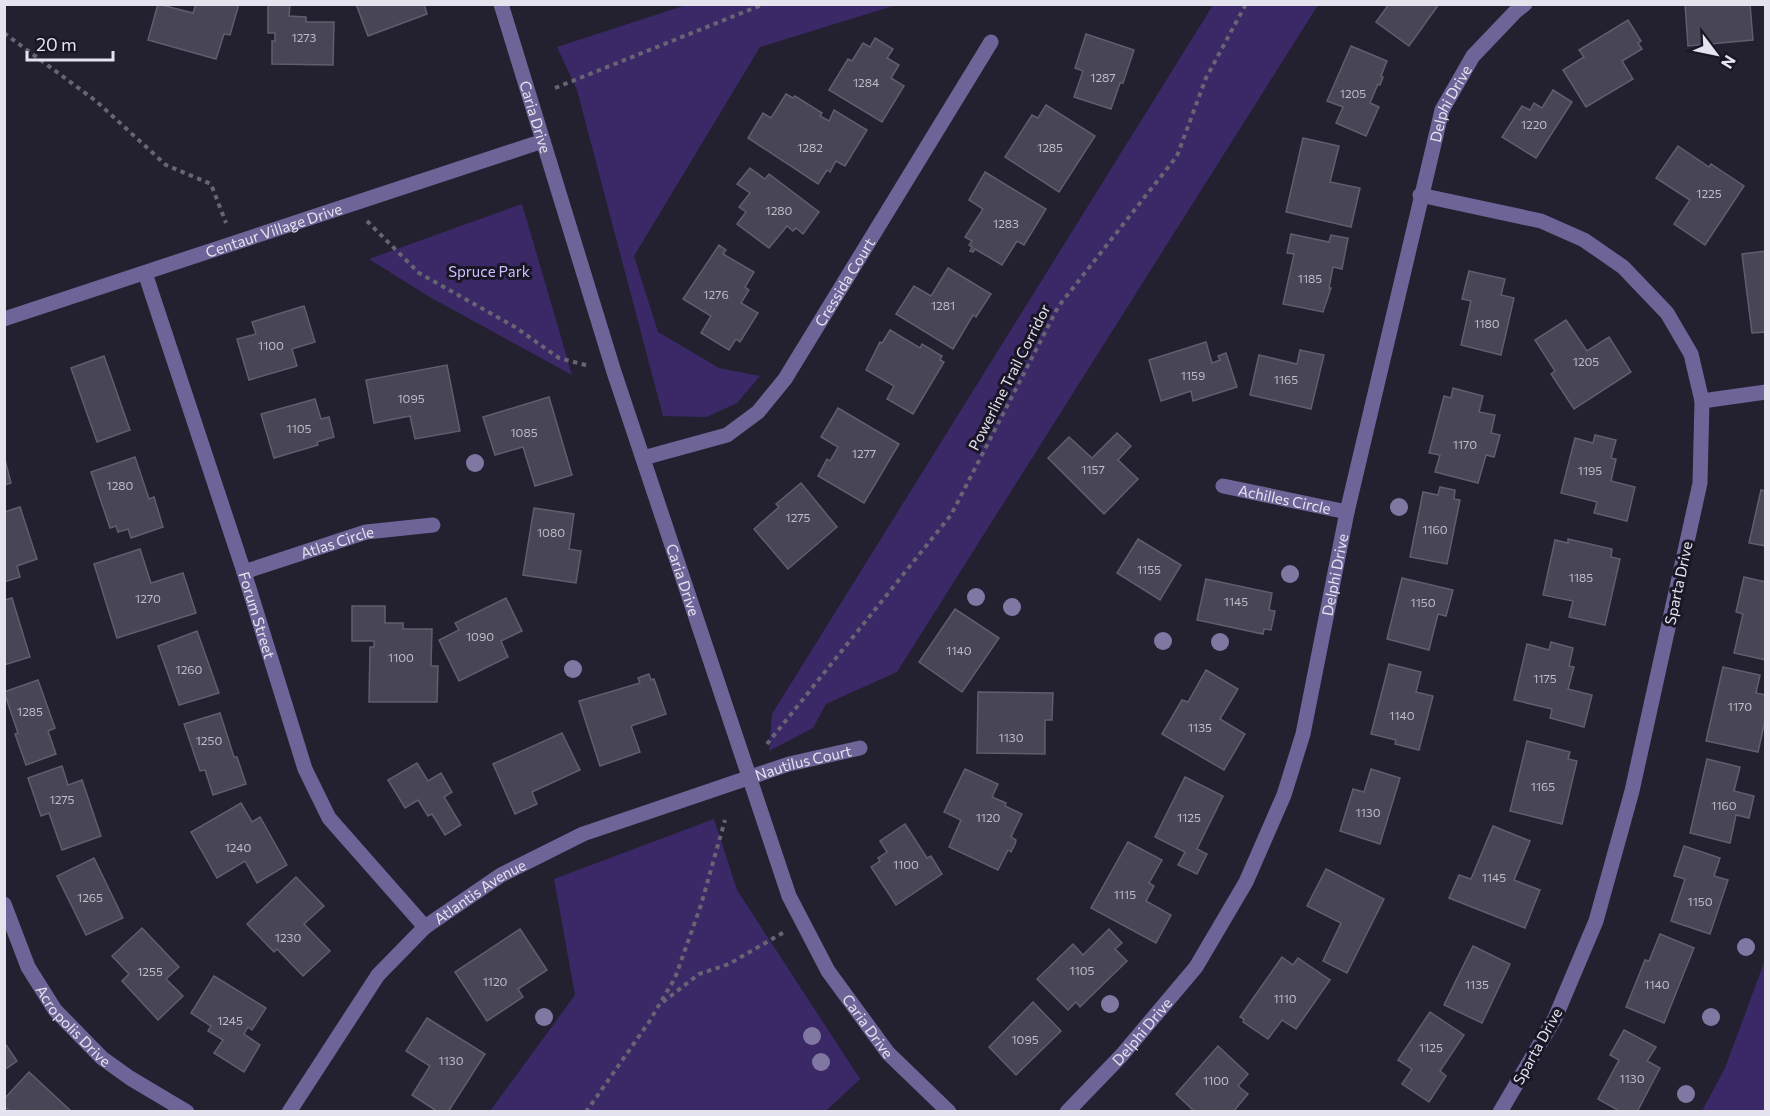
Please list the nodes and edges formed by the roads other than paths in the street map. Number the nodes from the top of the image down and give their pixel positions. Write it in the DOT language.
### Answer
graph roads {
  1 [pos="501,4"];
  2 [pos="1525,4"];
  3 [pos="991,42"];
  4 [pos="543,141"];
  5 [pos="1420,195"];
  6 [pos="145,273"];
  7 [pos="4,319"];
  8 [pos="1766,392"];
  9 [pos="1702,401"];
  10 [pos="643,458"];
  11 [pos="1223,486"];
  12 [pos="1347,512"];
  13 [pos="433,525"];
  14 [pos="244,572"];
  15 [pos="860,748"];
  16 [pos="750,779"];
  17 [pos="4,904"];
  18 [pos="425,927"];
  19 [pos="187,1112"];
  20 [pos="289,1112"];
  21 [pos="949,1112"];
  22 [pos="1067,1112"];
  23 [pos="1500,1112"];
  1 -- 4 [label="street, Caria Drive"];
  2 -- 5 [label="street, Delphi Drive"];
  3 -- 10 [label="street, Cressida Court"];
  4 -- 6 [label="street, Centaur Village Drive"];
  4 -- 10 [label="street, Caria Drive"];
  5 -- 9 [label="street, Sparta Drive"];
  5 -- 12 [label="street, Delphi Drive"];
  6 -- 7 [label="street, Centaur Village Drive"];
  6 -- 14 [label="street, Forum Street"];
  8 -- 9 [label="street"];
  9 -- 23 [label="street, Sparta Drive"];
  10 -- 16 [label="street, Caria Drive"];
  11 -- 12 [label="street, Achilles Circle"];
  12 -- 22 [label="street, Delphi Drive"];
  13 -- 14 [label="street, Atlas Circle"];
  14 -- 18 [label="street, Forum Street"];
  15 -- 16 [label="street, Nautilus Court"];
  16 -- 18 [label="street, Atlantis Avenue"];
  16 -- 21 [label="street, Caria Drive"];
  17 -- 19 [label="street, Acropolis Drive"];
  18 -- 20 [label="street, Atlantis Avenue"];
}
